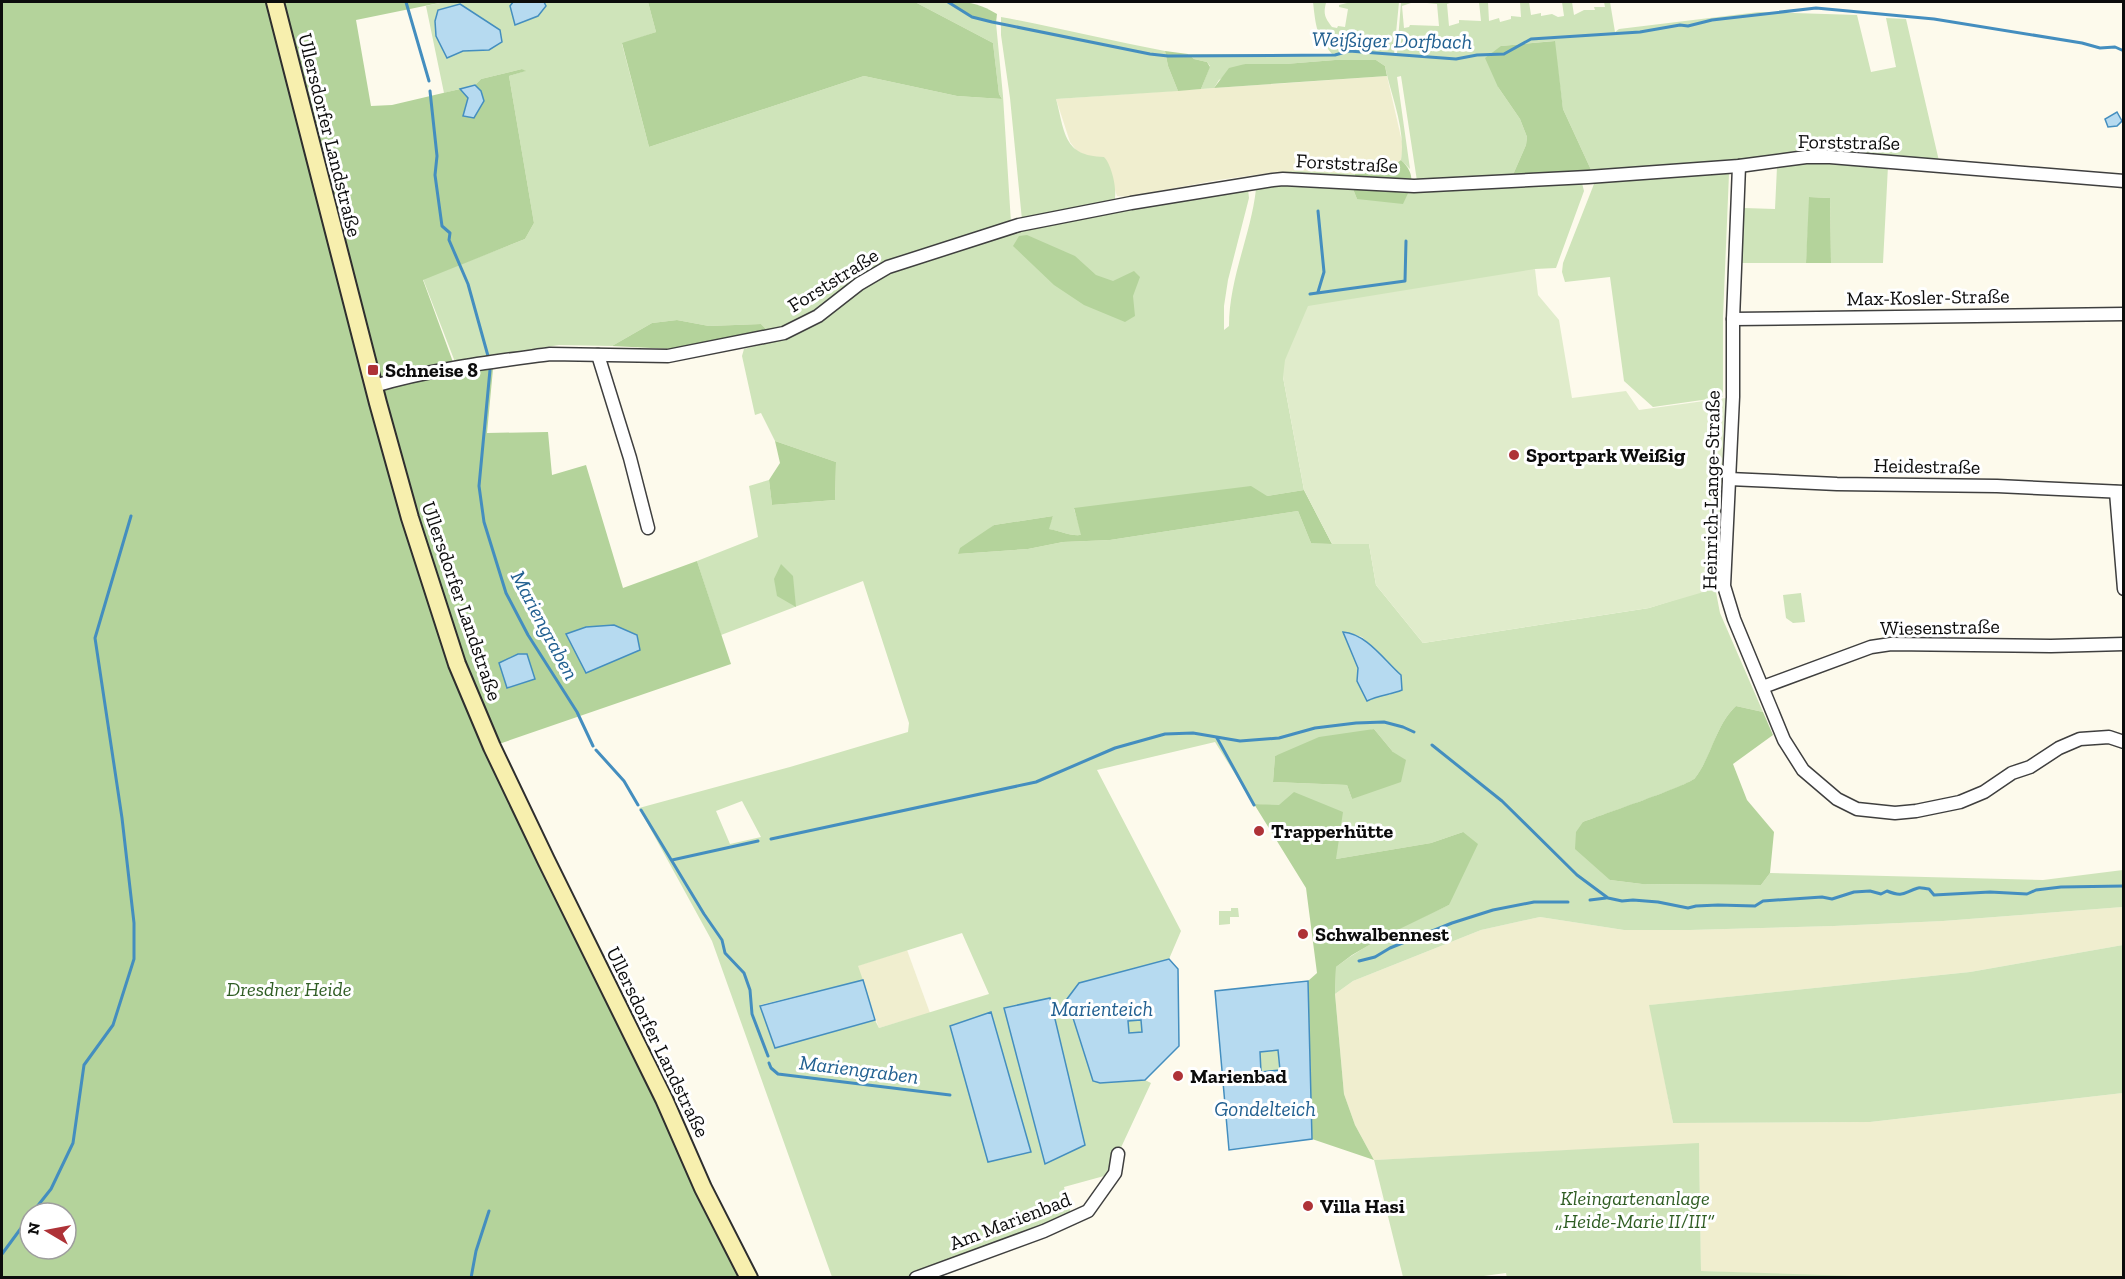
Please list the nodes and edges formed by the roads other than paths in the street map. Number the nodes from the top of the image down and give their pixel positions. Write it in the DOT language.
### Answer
graph roads {
  1 [pos="275,2"];
  2 [pos="1739,166"];
  3 [pos="2124,181"];
  4 [pos="2124,314"];
  5 [pos="1733,319"];
  6 [pos="598,356"];
  7 [pos="374,386"];
  8 [pos="1729,479"];
  9 [pos="2120,492"];
  10 [pos="648,528"];
  11 [pos="2124,589"];
  12 [pos="2124,644"];
  13 [pos="1763,687"];
  14 [pos="2124,742"];
  15 [pos="1118,1154"];
  16 [pos="749,1278"];
  17 [pos="916,1278"];
  1 -- 7 [label="main road, Ullersdorfer Landstraße"];
  2 -- 3 [label="street, Forststraße"];
  2 -- 5 [label="street, Heinrich-Lange-Straße"];
  2 -- 6 [label="street, Forststraße"];
  4 -- 5 [label="street, Max-Kosler-Straße"];
  5 -- 8 [label="street, Heinrich-Lange-Straße"];
  6 -- 7 [label="street, Forststraße"];
  6 -- 10 [label="street"];
  7 -- 16 [label="main road, Ullersdorfer Landstraße"];
  8 -- 9 [label="street, Heidestraße"];
  8 -- 13 [label="street, Heinrich-Lange-Straße"];
  9 -- 11 [label="street"];
  12 -- 13 [label="street, Wiesenstraße"];
  13 -- 14 [label="street, Heinrich-Lange-Straße"];
  15 -- 17 [label="street, Am Marienbad"];
}
